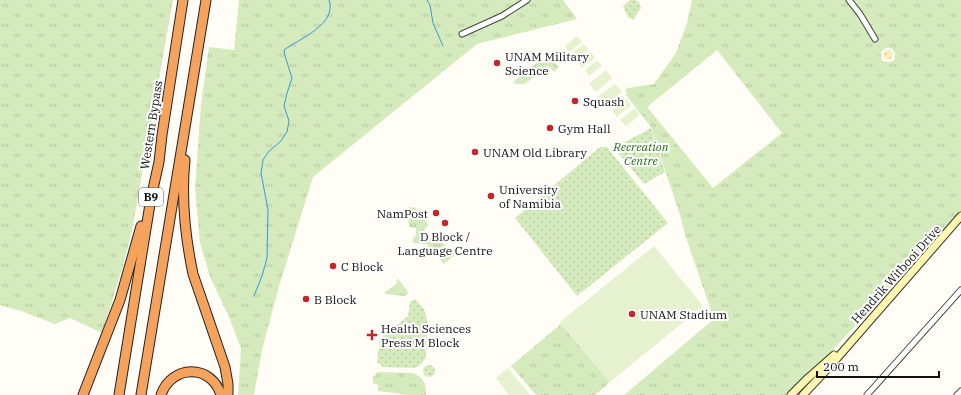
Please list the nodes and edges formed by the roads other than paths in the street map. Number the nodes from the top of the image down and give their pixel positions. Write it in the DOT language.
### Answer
graph roads {
  1 [pos="184,0"];
  2 [pos="206,0"];
  3 [pos="527,0"];
  4 [pos="849,0"];
  5 [pos="200,34"];
  6 [pos="462,34"];
  7 [pos="875,40"];
  8 [pos="159,162"];
  9 [pos="960,219"];
  10 [pos="961,290"];
  11 [pos="851,340"];
  12 [pos="961,391"];
  13 [pos="83,395"];
  14 [pos="120,395"];
  15 [pos="141,395"];
  16 [pos="160,395"];
  17 [pos="220,395"];
  18 [pos="228,395"];
  19 [pos="790,395"];
  20 [pos="803,395"];
  21 [pos="867,395"];
  22 [pos="957,395"];
  1 -- 8 [label="highway, Western Bypass / B9"];
  2 -- 5 [label="highway, B9"];
  3 -- 6 [label="street"];
  4 -- 7 [label="street"];
  5 -- 15 [label="highway, B9"];
  5 -- 18 [label="highway"];
  8 -- 13 [label="highway"];
  8 -- 14 [label="highway, Western Bypass / B9"];
  9 -- 11 [label="main road, Hendrik Witbooi Drive"];
  10 -- 21 [label="street"];
  11 -- 19 [label="main road, Hendrik Witbooi Drive"];
  11 -- 20 [label="main road, Hendrik Witbooi Drive"];
  12 -- 22 [label="street"];
  16 -- 17 [label="highway"];
}
